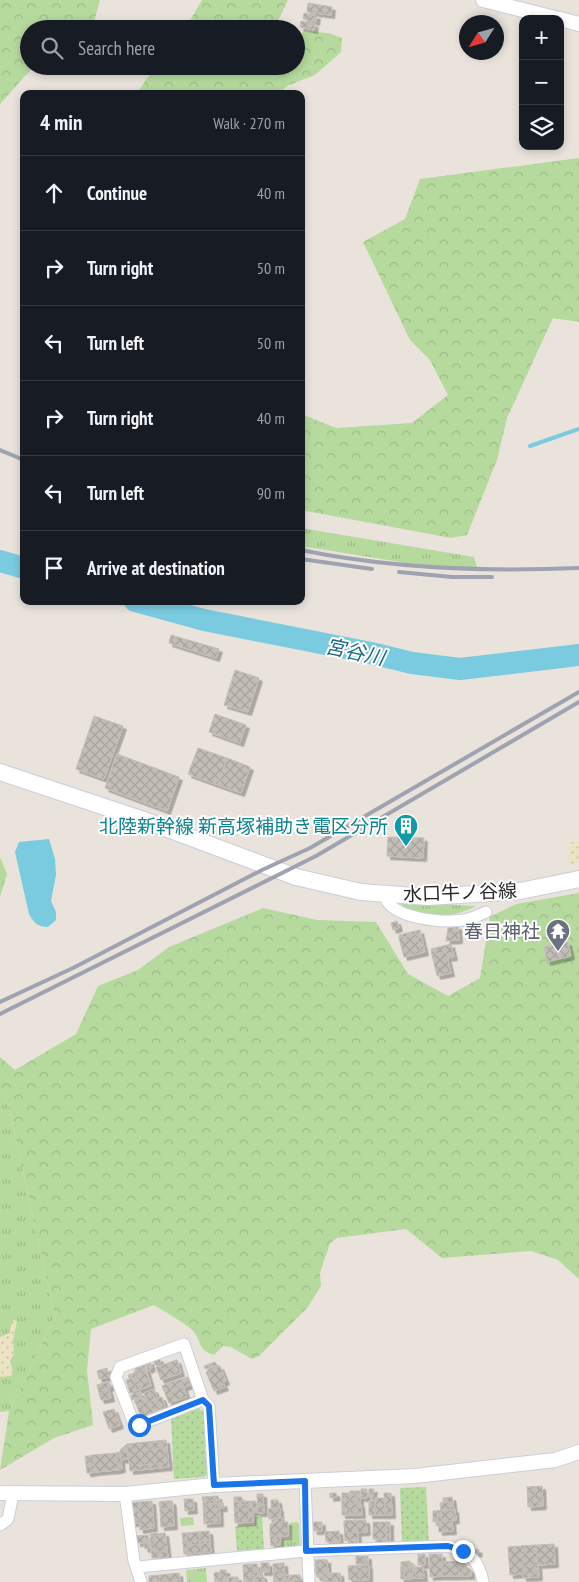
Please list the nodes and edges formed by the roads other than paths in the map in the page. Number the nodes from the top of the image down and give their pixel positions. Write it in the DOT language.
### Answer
graph roads {
  1 [pos="483,0"];
  2 [pos="544,15"];
  3 [pos="564,20"];
  4 [pos="579,24"];
  5 [pos="0,772"];
  6 [pos="579,879"];
  7 [pos="384,894"];
  8 [pos="486,912"];
  9 [pos="203,1400"];
  10 [pos="579,1452"];
  11 [pos="305,1481"];
  12 [pos="214,1485"];
  13 [pos="7,1494"];
  14 [pos="124,1494"];
  15 [pos="0,1525"];
  16 [pos="306,1551"];
  17 [pos="138,1567"];
  18 [pos="141,1582"];
  19 [pos="309,1582"];
  20 [pos="483,1582"];
  1 -- 2 [label="street"];
  3 -- 4 [label="street"];
  5 -- 7 [label="main road, 水口牛ノ谷線"];
  6 -- 7 [label="main road, 水口牛ノ谷線"];
  7 -- 8 [label="street"];
  9 -- 9 [label="street"];
  9 -- 12 [label="street"];
  10 -- 11 [label="street"];
  11 -- 12 [label="street"];
  11 -- 16 [label="street"];
  12 -- 14 [label="street"];
  13 -- 14 [label="street"];
  13 -- 15 [label="street"];
  14 -- 17 [label="street"];
  16 -- 17 [label="street"];
  16 -- 19 [label="street"];
  16 -- 20 [label="street"];
  17 -- 18 [label="street"];
}
